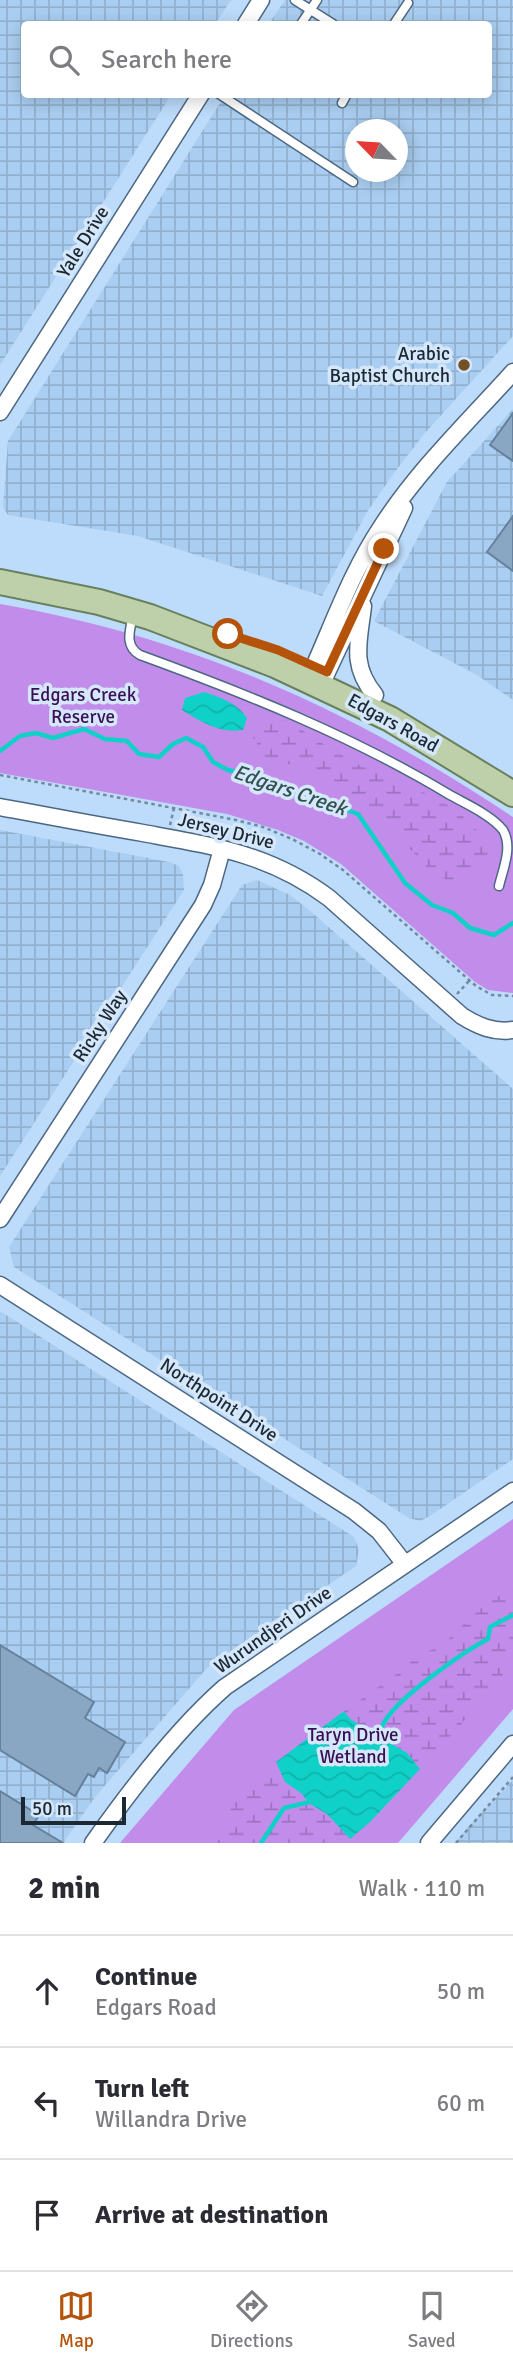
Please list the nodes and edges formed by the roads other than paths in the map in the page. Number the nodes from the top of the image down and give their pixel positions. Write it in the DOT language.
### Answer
graph roads {
  1 [pos="261,0"];
  2 [pos="295,0"];
  3 [pos="317,0"];
  4 [pos="408,3"];
  5 [pos="311,10"];
  6 [pos="248,21"];
  7 [pos="303,21"];
  8 [pos="328,21"];
  9 [pos="396,21"];
  10 [pos="198,98"];
  11 [pos="225,98"];
  12 [pos="345,98"];
  13 [pos="342,103"];
  14 [pos="345,177"];
  15 [pos="513,372"];
  16 [pos="0,412"];
  17 [pos="419,478"];
  18 [pos="0,582"];
  19 [pos="365,590"];
  20 [pos="142,615"];
  21 [pos="318,676"];
  22 [pos="375,695"];
  23 [pos="513,777"];
  24 [pos="513,794"];
  25 [pos="0,807"];
  26 [pos="222,849"];
  27 [pos="499,886"];
  28 [pos="513,1030"];
  29 [pos="0,1219"];
  30 [pos="0,1285"];
  31 [pos="513,1491"];
  32 [pos="404,1563"];
  33 [pos="513,1744"];
  34 [pos="93,1843"];
  35 [pos="429,1843"];
  1 -- 6 [label="street"];
  2 -- 5 [label="lane"];
  3 -- 5 [label="lane"];
  4 -- 9 [label="lane"];
  5 -- 7 [label="lane"];
  5 -- 8 [label="lane"];
  10 -- 16 [label="street, Yale Drive"];
  11 -- 14 [label="lane"];
  12 -- 13 [label="lane"];
  15 -- 17 [label="street"];
  17 -- 19 [label="street"];
  17 -- 21 [label="street"];
  18 -- 20 [label="main road, Edgars Road"];
  19 -- 21 [label="street"];
  19 -- 22 [label="street"];
  20 -- 21 [label="main road, Edgars Road"];
  20 -- 27 [label="lane"];
  21 -- 22 [label="main road, Edgars Road"];
  21 -- 24 [label="main road, Edgars Road"];
  22 -- 23 [label="main road, Edgars Road"];
  25 -- 26 [label="street, Jersey Drive"];
  26 -- 28 [label="street, Jersey Drive"];
  26 -- 29 [label="street, Ricky Way"];
  30 -- 32 [label="street, Northpoint Drive"];
  31 -- 32 [label="street, Wurundjeri Drive"];
  32 -- 34 [label="street, Wurundjeri Drive"];
  33 -- 35 [label="street"];
}
